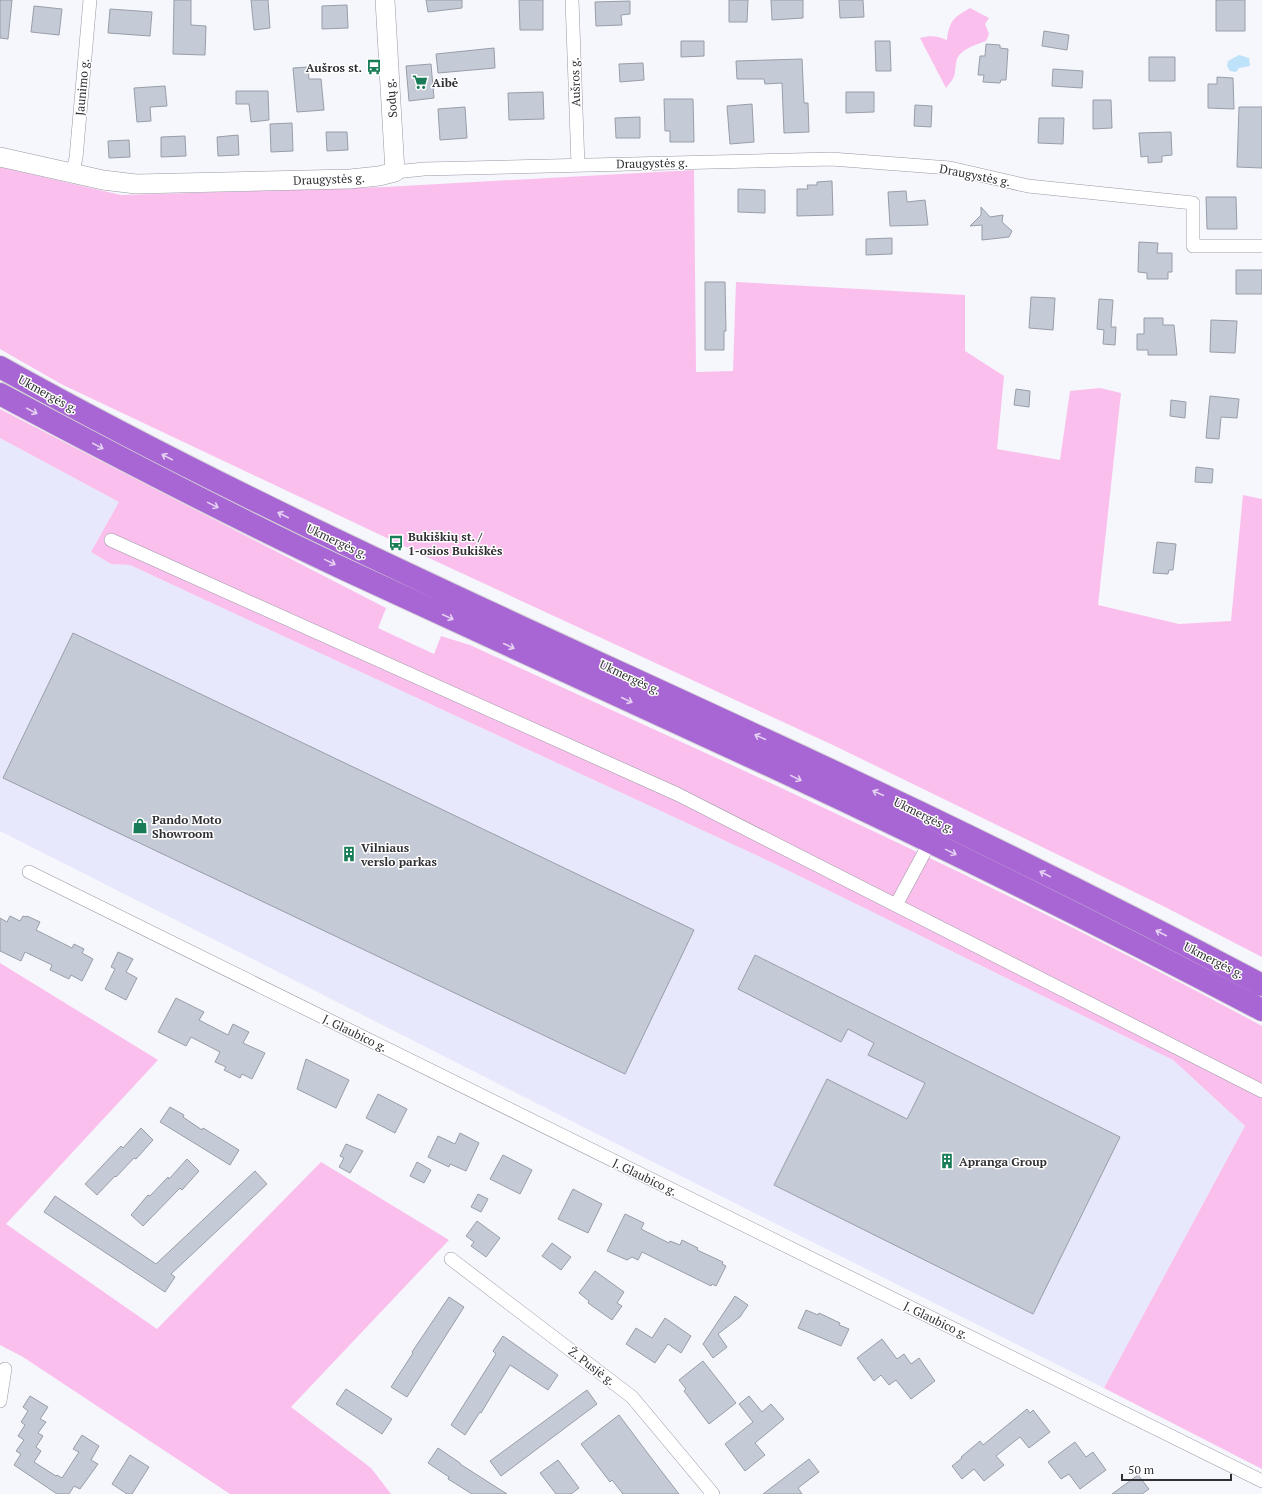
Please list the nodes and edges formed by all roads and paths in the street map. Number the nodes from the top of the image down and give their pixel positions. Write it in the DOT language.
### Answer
graph roads {
  1 [pos="90,0"];
  2 [pos="385,0"];
  3 [pos="572,0"];
  4 [pos="0,157"];
  5 [pos="578,165"];
  6 [pos="395,172"];
  7 [pos="72,174"];
  8 [pos="1262,246"];
  9 [pos="0,367"];
  10 [pos="0,394"];
  11 [pos="110,540"];
  12 [pos="930,842"];
  13 [pos="29,872"];
  14 [pos="896,905"];
  15 [pos="1262,985"];
  16 [pos="1262,1010"];
  17 [pos="1262,1091"];
  18 [pos="451,1259"];
  19 [pos="5,1369"];
  20 [pos="0,1401"];
  21 [pos="1262,1481"];
  22 [pos="713,1494"];
  1 -- 7 [label="street, Jaunimo g."];
  2 -- 6 [label="street, Sodų g."];
  3 -- 5 [label="street, Aušros g."];
  4 -- 7 [label="street, Draugystės g."];
  5 -- 6 [label="street, Draugystės g."];
  5 -- 8 [label="street, Draugystės g."];
  6 -- 7 [label="street, Draugystės g."];
  15 -- 9 [label="highway, Ukmergės g., one-way"];
  10 -- 12 [label="highway, Ukmergės g., one-way"];
  11 -- 14 [label="street"];
  12 -- 14 [label="street"];
  12 -- 16 [label="highway, Ukmergės g., one-way"];
  13 -- 21 [label="street, J. Glaubico g."];
  14 -- 17 [label="street"];
  18 -- 22 [label="street, Ž. Pusjė g."];
  19 -- 20 [label="street"];
}
